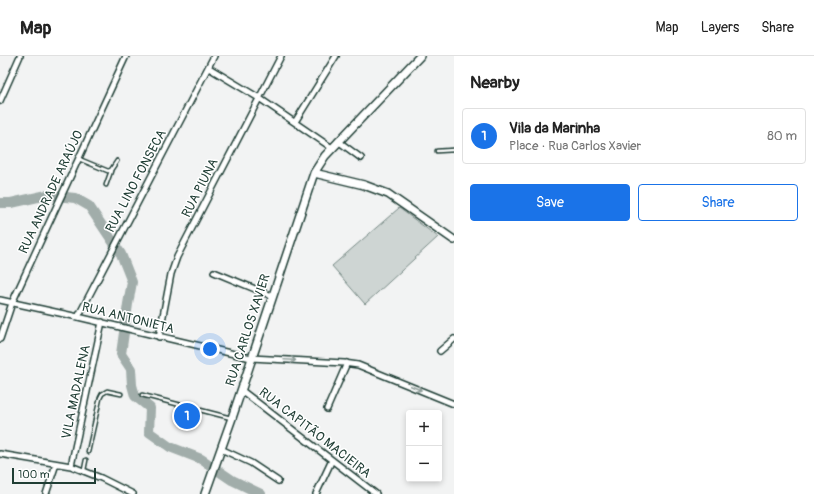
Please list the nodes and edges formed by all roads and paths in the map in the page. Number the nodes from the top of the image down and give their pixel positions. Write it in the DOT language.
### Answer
graph roads {
  1 [pos="20,56"];
  2 [pos="126,56"];
  3 [pos="214,56"];
  4 [pos="281,56"];
  5 [pos="336,56"];
  6 [pos="420,56"];
  7 [pos="209,68"];
  8 [pos="260,98"];
  9 [pos="0,101"];
  10 [pos="295,122"];
  11 [pos="338,142"];
  12 [pos="332,148"];
  13 [pos="454,150"];
  14 [pos="437,151"];
  15 [pos="78,158"];
  16 [pos="361,158"];
  17 [pos="117,161"];
  18 [pos="111,170"];
  19 [pos="314,173"];
  20 [pos="106,185"];
  21 [pos="454,240"];
  22 [pos="214,272"];
  23 [pos="272,296"];
  24 [pos="0,300"];
  25 [pos="12,303"];
  26 [pos="78,317"];
  27 [pos="102,322"];
  28 [pos="160,337"];
  29 [pos="0,339"];
  30 [pos="454,339"];
  31 [pos="440,351"];
  32 [pos="251,358"];
  33 [pos="347,363"];
  34 [pos="241,390"];
  35 [pos="121,394"];
  36 [pos="142,395"];
  37 [pos="454,404"];
  38 [pos="327,409"];
  39 [pos="232,418"];
  40 [pos="221,448"];
  41 [pos="88,452"];
  42 [pos="0,454"];
  43 [pos="86,460"];
  44 [pos="332,460"];
  45 [pos="56,464"];
  46 [pos="71,466"];
  47 [pos="84,471"];
  48 [pos="278,481"];
  49 [pos="46,494"];
  50 [pos="133,494"];
  51 [pos="204,494"];
  52 [pos="316,494"];
  53 [pos="376,494"];
  1 -- 9 [label="street"];
  2 -- 15 [label="street, RUA ANDRADE ARAÚJO"];
  3 -- 7 [label="street, RUA LINO FONSECA"];
  4 -- 8 [label="street, RUA PIUNA"];
  5 -- 10 [label="street"];
  6 -- 11 [label="street, RUA CARLOS XAVIER"];
  7 -- 8 [label="street"];
  7 -- 26 [label="street, RUA LINO FONSECA"];
  8 -- 10 [label="street"];
  8 -- 28 [label="street, RUA PIUNA"];
  10 -- 12 [label="street"];
  11 -- 12 [label="street, RUA CARLOS XAVIER"];
  11 -- 16 [label="street"];
  12 -- 19 [label="street, RUA CARLOS XAVIER"];
  13 -- 14 [label="lane"];
  15 -- 18 [label="lane"];
  15 -- 25 [label="street, RUA ANDRADE ARAÚJO"];
  17 -- 18 [label="lane"];
  18 -- 20 [label="lane"];
  19 -- 21 [label="street"];
  19 -- 23 [label="street, RUA CARLOS XAVIER"];
  22 -- 23 [label="street"];
  23 -- 32 [label="street, RUA CARLOS XAVIER"];
  24 -- 25 [label="street, RUA ANTONIETA"];
  25 -- 26 [label="street, RUA ANTONIETA"];
  25 -- 29 [label="street, RUA ANDRADE ARAÚJO"];
  26 -- 27 [label="street, RUA ANTONIETA"];
  27 -- 28 [label="street, RUA ANTONIETA"];
  27 -- 46 [label="street, VILA MADALENA"];
  28 -- 32 [label="street, RUA ANTONIETA"];
  30 -- 31 [label="street"];
  32 -- 33 [label="street, RUA ANTONIETA, one-way"];
  32 -- 34 [label="street, RUA CARLOS XAVIER"];
  33 -- 37 [label="street, RUA ANTONIETA, one-way"];
  33 -- 38 [label="street"];
  34 -- 39 [label="street, RUA CARLOS XAVIER"];
  34 -- 44 [label="street, RUA CAPITÃO MACIEIRA"];
  35 -- 41 [label="lane"];
  36 -- 39 [label="lane"];
  39 -- 40 [label="street, RUA CARLOS XAVIER"];
  40 -- 48 [label="street"];
  40 -- 51 [label="street, RUA CARLOS XAVIER"];
  42 -- 45 [label="street"];
  43 -- 47 [label="lane"];
  44 -- 52 [label="street"];
  44 -- 53 [label="street, RUA CAPITÃO MACIEIRA"];
  45 -- 46 [label="street"];
  45 -- 49 [label="street"];
  46 -- 47 [label="street"];
  47 -- 50 [label="street"];
}
